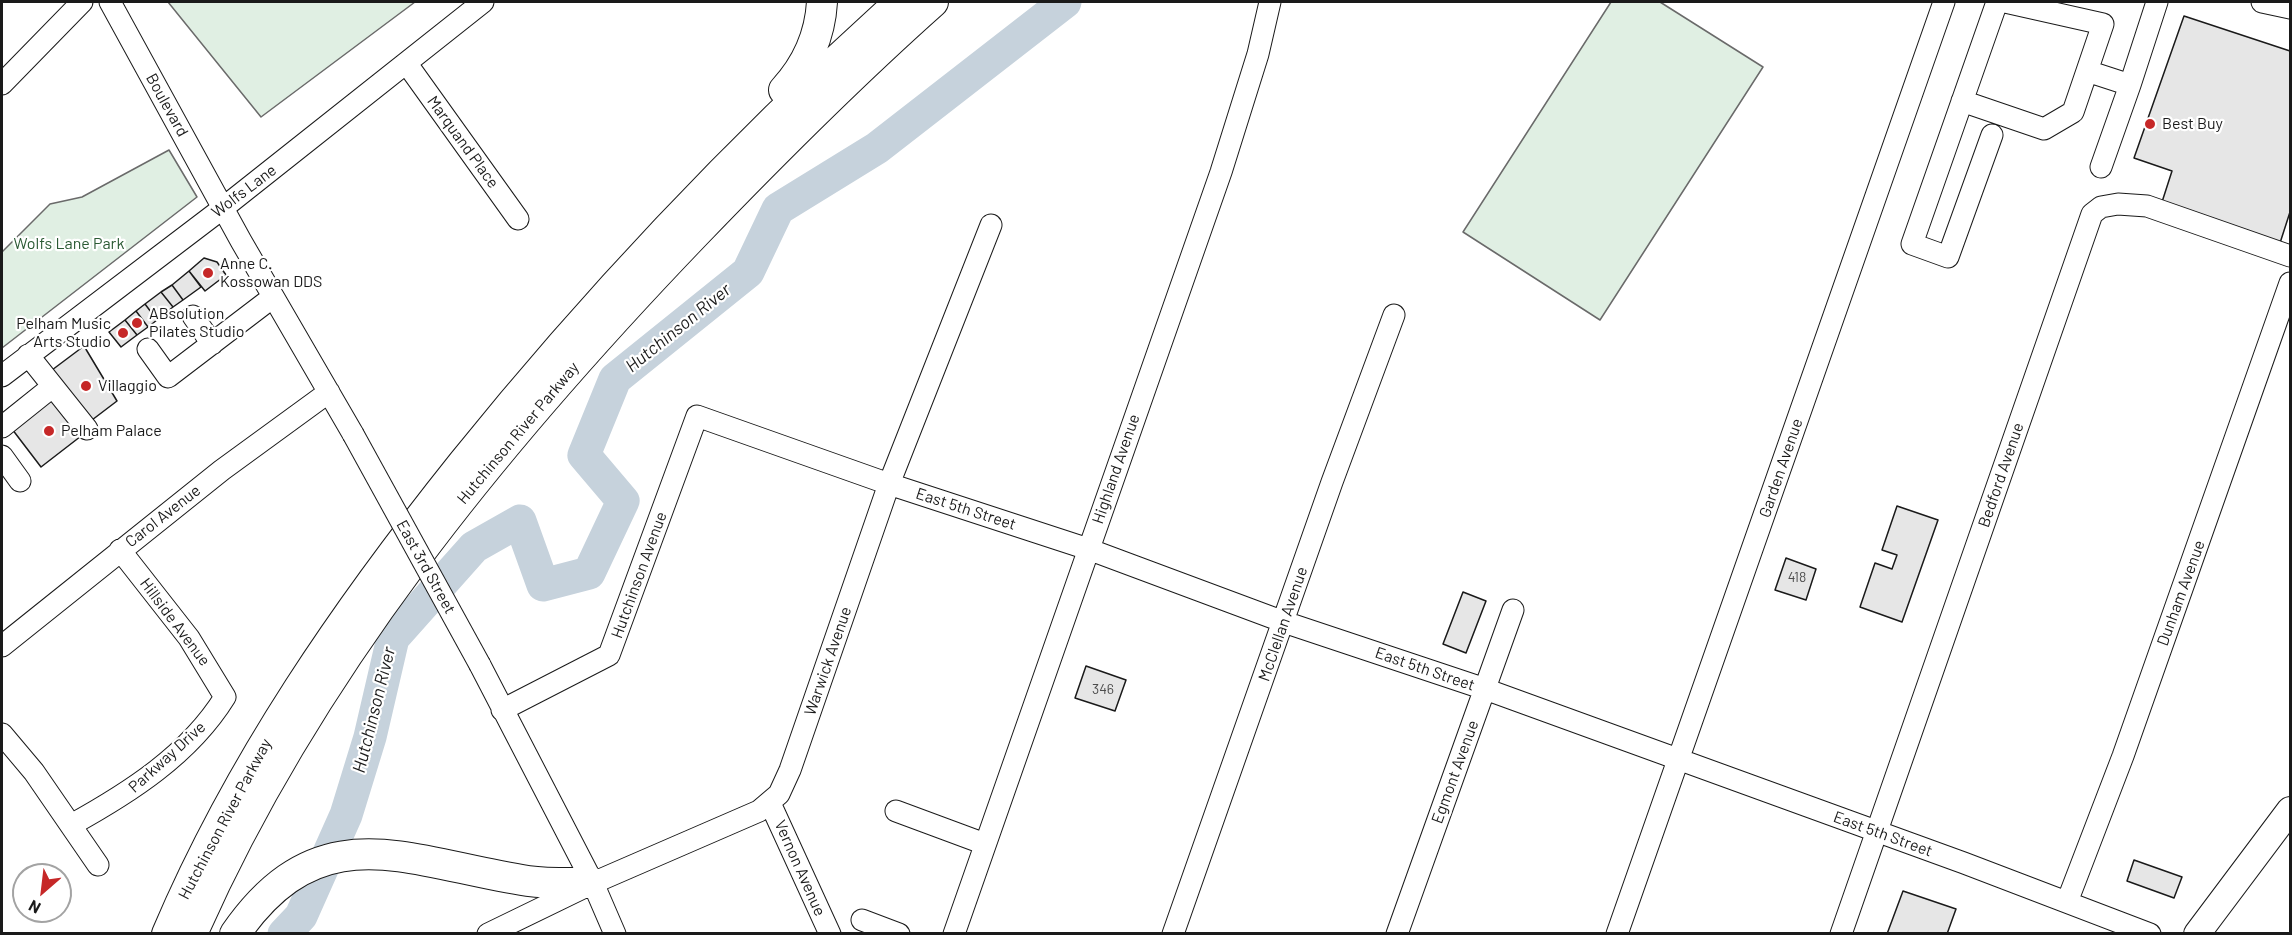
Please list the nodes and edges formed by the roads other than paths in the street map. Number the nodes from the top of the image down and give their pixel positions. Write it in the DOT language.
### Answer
graph roads {
  1 [pos="82,2"];
  2 [pos="110,2"];
  3 [pos="483,2"];
  4 [pos="822,2"];
  5 [pos="900,2"];
  6 [pos="933,2"];
  7 [pos="1270,2"];
  8 [pos="1944,2"];
  9 [pos="1996,2"];
  10 [pos="2005,2"];
  11 [pos="2157,2"];
  12 [pos="2262,2"];
  13 [pos="2290,8"];
  14 [pos="407,64"];
  15 [pos="2087,71"];
  16 [pos="2,84"];
  17 [pos="2130,85"];
  18 [pos="1962,101"];
  19 [pos="1992,135"];
  20 [pos="729,164"];
  21 [pos="2101,167"];
  22 [pos="223,208"];
  23 [pos="518,219"];
  24 [pos="992,225"];
  25 [pos="2290,256"];
  26 [pos="2290,283"];
  27 [pos="273,297"];
  28 [pos="1394,315"];
  29 [pos="193,316"];
  30 [pos="212,344"];
  31 [pos="148,349"];
  32 [pos="28,355"];
  33 [pos="2,376"];
  34 [pos="52,387"];
  35 [pos="329,392"];
  36 [pos="697,416"];
  37 [pos="2,427"];
  38 [pos="87,429"];
  39 [pos="2,456"];
  40 [pos="20,481"];
  41 [pos="889,484"];
  42 [pos="1088,549"];
  43 [pos="120,550"];
  44 [pos="1513,610"];
  45 [pos="1284,622"];
  46 [pos="2,646"];
  47 [pos="1485,689"];
  48 [pos="225,697"];
  49 [pos="502,710"];
  50 [pos="2,734"];
  51 [pos="1678,761"];
  52 [pos="770,803"];
  53 [pos="2290,810"];
  54 [pos="896,811"];
  55 [pos="70,825"];
  56 [pos="1878,832"];
  57 [pos="985,844"];
  58 [pos="98,865"];
  59 [pos="593,883"];
  60 [pos="2067,902"];
  61 [pos="862,920"];
  62 [pos="167,933"];
  63 [pos="192,933"];
  64 [pos="235,933"];
  65 [pos="488,933"];
  66 [pos="615,933"];
  67 [pos="830,933"];
  68 [pos="899,933"];
  69 [pos="954,933"];
  70 [pos="1173,933"];
  71 [pos="1397,933"];
  72 [pos="1617,933"];
  73 [pos="1841,933"];
  74 [pos="2150,933"];
  75 [pos="2197,933"];
  1 -- 16 [label="street"];
  2 -- 22 [label="street, Boulevard"];
  3 -- 14 [label="street, Wolfs Lane"];
  4 -- 20 [label="highway"];
  5 -- 20 [label="highway, Hutchinson River Parkway"];
  6 -- 63 [label="highway, Hutchinson River Parkway"];
  7 -- 42 [label="street, Highland Avenue"];
  8 -- 51 [label="street, Garden Avenue"];
  9 -- 18 [label="street"];
  10 -- 15 [label="street"];
  11 -- 17 [label="street"];
  12 -- 13 [label="street"];
  14 -- 22 [label="street, Wolfs Lane"];
  14 -- 23 [label="street, Marquand Place"];
  15 -- 17 [label="street"];
  15 -- 18 [label="street"];
  17 -- 21 [label="street"];
  18 -- 19 [label="street"];
  20 -- 62 [label="highway, Hutchinson River Parkway"];
  22 -- 27 [label="street, East 3rd Street"];
  22 -- 32 [label="street, Wolfs Lane"];
  24 -- 41 [label="street, Warwick Avenue"];
  25 -- 56 [label="street, Bedford Avenue"];
  26 -- 60 [label="street, Dunham Avenue"];
  27 -- 30 [label="street"];
  27 -- 35 [label="street, East 3rd Street"];
  28 -- 45 [label="street, McClellan Avenue"];
  29 -- 30 [label="street"];
  30 -- 31 [label="street"];
  32 -- 33 [label="street, Wolfs Lane"];
  32 -- 34 [label="street"];
  34 -- 37 [label="street"];
  34 -- 38 [label="street"];
  35 -- 43 [label="street, Carol Avenue"];
  35 -- 49 [label="street, East 3rd Street, bridge"];
  36 -- 41 [label="street, East 5th Street"];
  36 -- 49 [label="street, Hutchinson Avenue"];
  39 -- 40 [label="street"];
  41 -- 42 [label="street, East 5th Street"];
  41 -- 52 [label="street, Warwick Avenue"];
  42 -- 45 [label="street, East 5th Street"];
  42 -- 57 [label="street, Highland Avenue"];
  43 -- 46 [label="street, Carol Avenue"];
  43 -- 48 [label="street, Hillside Avenue"];
  44 -- 47 [label="street, Egmont Avenue"];
  45 -- 47 [label="street, East 5th Street"];
  45 -- 70 [label="street, McClellan Avenue"];
  47 -- 51 [label="street, East 5th Street"];
  47 -- 71 [label="street, Egmont Avenue"];
  48 -- 55 [label="street, Parkway Drive"];
  49 -- 59 [label="street, East 3rd Street"];
  50 -- 55 [label="street"];
  51 -- 56 [label="street, East 5th Street"];
  51 -- 72 [label="street, Garden Avenue"];
  52 -- 59 [label="street, Warwick Avenue"];
  52 -- 67 [label="street, Vernon Avenue"];
  53 -- 75 [label="main road"];
  54 -- 57 [label="street"];
  55 -- 58 [label="street"];
  56 -- 60 [label="street, East 5th Street"];
  56 -- 73 [label="street, Bedford Avenue"];
  57 -- 69 [label="street, Highland Avenue"];
  59 -- 64 [label="highway"];
  59 -- 65 [label="street, Warwick Avenue"];
  59 -- 66 [label="street, East 3rd Street"];
  60 -- 74 [label="street, East 5th Street"];
  61 -- 68 [label="street"];
}
